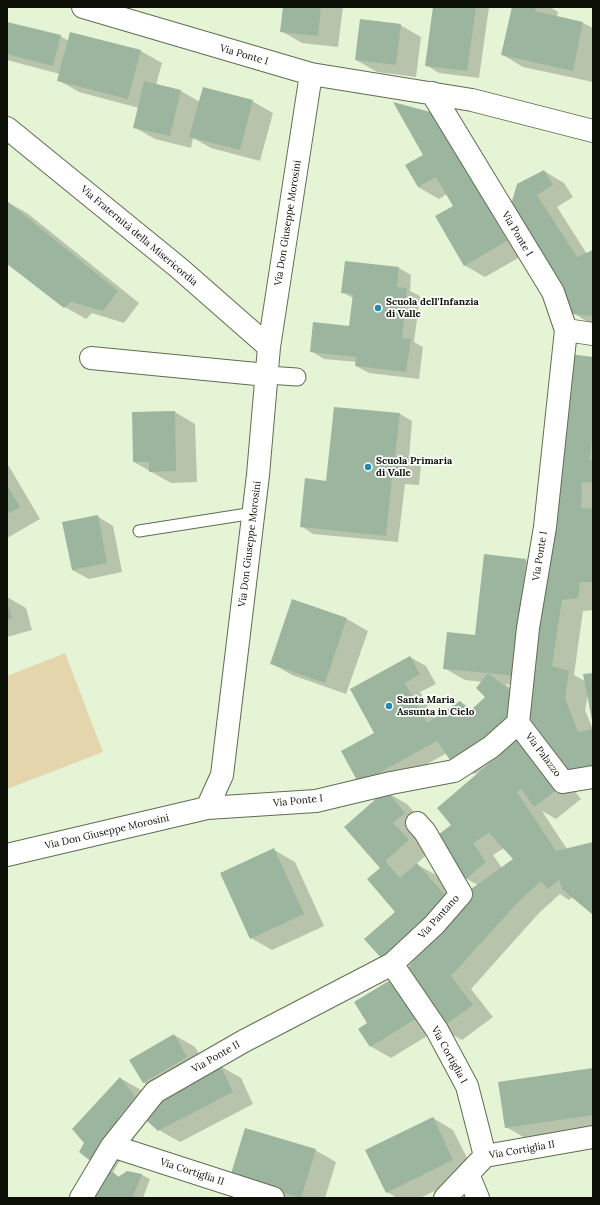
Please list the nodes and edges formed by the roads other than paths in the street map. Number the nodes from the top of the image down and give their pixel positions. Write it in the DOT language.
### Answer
graph roads {
  1 [pos="83,7"];
  2 [pos="311,74"];
  3 [pos="432,93"];
  4 [pos="7,128"];
  5 [pos="593,131"];
  6 [pos="562,330"];
  7 [pos="593,334"];
  8 [pos="269,347"];
  9 [pos="92,358"];
  10 [pos="267,375"];
  11 [pos="297,377"];
  12 [pos="254,513"];
  13 [pos="139,531"];
  14 [pos="518,723"];
  15 [pos="593,777"];
  16 [pos="207,808"];
  17 [pos="417,823"];
  18 [pos="7,855"];
  19 [pos="392,964"];
  20 [pos="593,1137"];
  21 [pos="112,1146"];
  22 [pos="485,1156"];
  23 [pos="468,1174"];
  24 [pos="81,1198"];
  25 [pos="272,1198"];
  26 [pos="445,1198"];
  27 [pos="478,1198"];
  1 -- 2 [label="street, Via Ponte I"];
  2 -- 3 [label="street, Via Ponte I"];
  2 -- 8 [label="street, Via Don Giuseppe Morosini"];
  3 -- 5 [label="street, Via Ponte I"];
  3 -- 6 [label="street, Via Ponte I"];
  4 -- 8 [label="street, Via Fraternità della Misericordia"];
  6 -- 7 [label="street"];
  6 -- 14 [label="street, Via Ponte I"];
  8 -- 10 [label="street, Via Don Giuseppe Morosini"];
  9 -- 10 [label="street"];
  10 -- 11 [label="street"];
  10 -- 12 [label="street, Via Don Giuseppe Morosini"];
  12 -- 13 [label="lane"];
  12 -- 16 [label="street, Via Don Giuseppe Morosini"];
  14 -- 15 [label="street, Via Palazzo"];
  14 -- 16 [label="street, Via Ponte I"];
  16 -- 18 [label="street, Via Don Giuseppe Morosini"];
  17 -- 19 [label="street, Via Pantano"];
  19 -- 21 [label="street, Via Ponte II"];
  19 -- 22 [label="street, Via Cortiglia I"];
  20 -- 22 [label="street, Via Cortiglia II"];
  21 -- 24 [label="street, Via Ponte II"];
  21 -- 25 [label="street, Via Cortiglia II"];
  22 -- 23 [label="street, Via Cortiglia II"];
  23 -- 26 [label="street, Via Cortiglia II"];
  23 -- 27 [label="street"];
}
